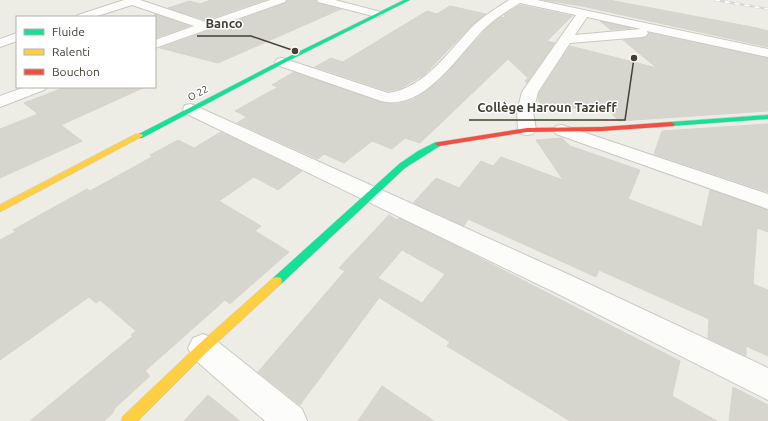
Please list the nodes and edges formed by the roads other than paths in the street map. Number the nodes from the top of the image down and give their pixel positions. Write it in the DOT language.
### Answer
graph roads {
  1 [pos="131,0"];
  2 [pos="281,0"];
  3 [pos="322,0"];
  4 [pos="408,0"];
  5 [pos="517,0"];
  6 [pos="522,0"];
  7 [pos="377,14"];
  8 [pos="584,14"];
  9 [pos="85,16"];
  10 [pos="205,26"];
  11 [pos="663,30"];
  12 [pos="16,38"];
  13 [pos="565,40"];
  14 [pos="0,43"];
  15 [pos="156,44"];
  16 [pos="768,53"];
  17 [pos="282,62"];
  18 [pos="36,88"];
  19 [pos="0,102"];
  20 [pos="191,109"];
  21 [pos="768,117"];
  22 [pos="527,130"];
  23 [pos="562,130"];
  24 [pos="372,194"];
  25 [pos="768,202"];
  26 [pos="0,209"];
  27 [pos="203,348"];
  28 [pos="768,384"];
  29 [pos="128,421"];
  30 [pos="290,421"];
  1 -- 9 [label="street"];
  1 -- 10 [label="street"];
  2 -- 10 [label="street"];
  3 -- 7 [label="street"];
  4 -- 7 [label="street, O 22"];
  5 -- 17 [label="street"];
  6 -- 8 [label="street"];
  7 -- 17 [label="street, O 22"];
  8 -- 11 [label="street"];
  8 -- 13 [label="street"];
  10 -- 15 [label="street"];
  11 -- 13 [label="street"];
  11 -- 16 [label="street"];
  12 -- 14 [label="street"];
  13 -- 22 [label="street"];
  17 -- 20 [label="street, O 22"];
  18 -- 19 [label="street"];
  20 -- 24 [label="street"];
  20 -- 26 [label="street, O 22"];
  21 -- 23 [label="street"];
  22 -- 23 [label="street"];
  22 -- 24 [label="street"];
  23 -- 25 [label="street"];
  24 -- 27 [label="street"];
  24 -- 28 [label="street"];
  27 -- 29 [label="street"];
  27 -- 30 [label="street"];
}
